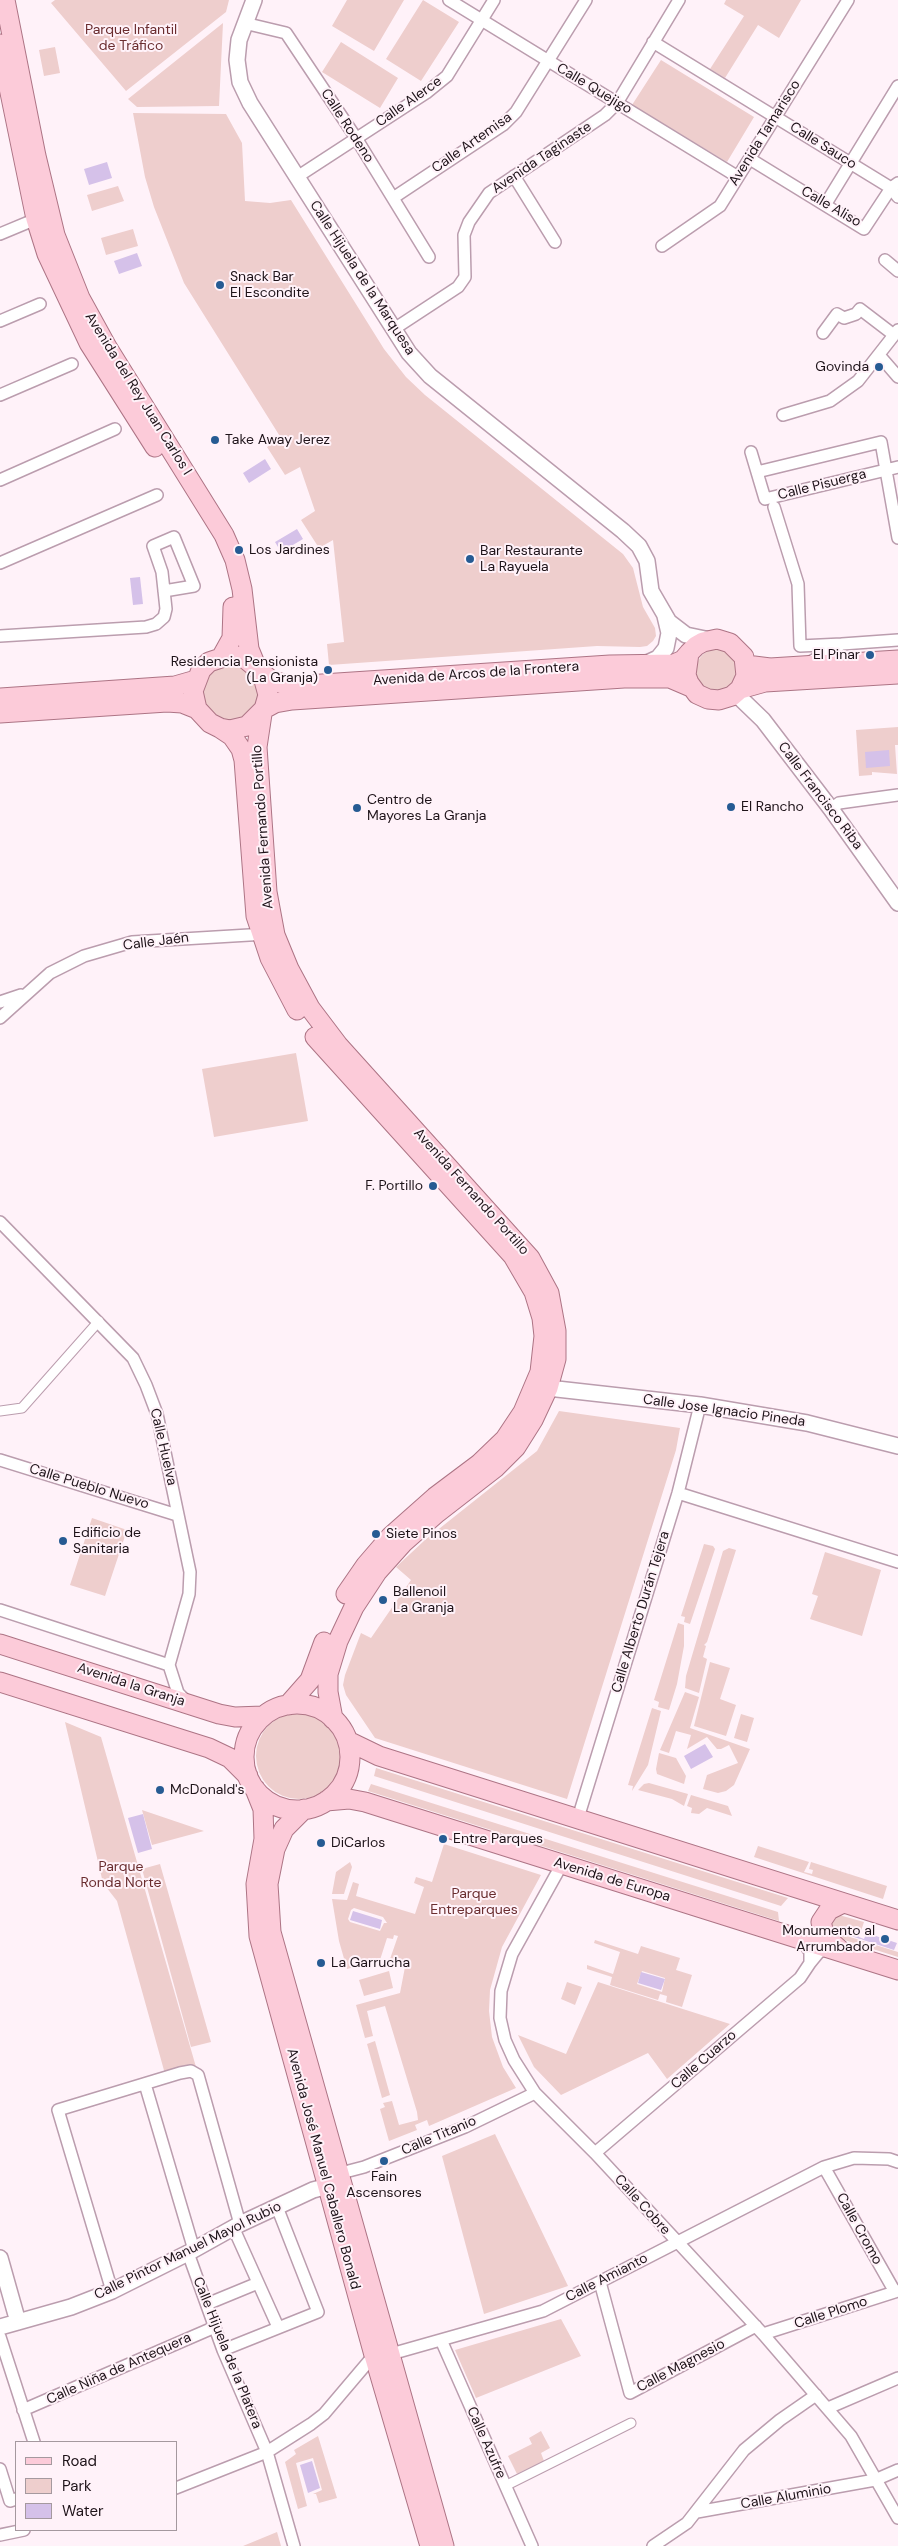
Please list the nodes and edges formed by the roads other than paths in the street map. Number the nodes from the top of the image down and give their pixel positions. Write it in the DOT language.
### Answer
graph roads {
  1 [pos="5,0"];
  2 [pos="254,0"];
  3 [pos="449,0"];
  4 [pos="494,0"];
  5 [pos="586,0"];
  6 [pos="679,0"];
  7 [pos="848,0"];
  8 [pos="481,20"];
  9 [pos="244,23"];
  10 [pos="653,42"];
  11 [pos="0,44"];
  12 [pos="548,61"];
  13 [pos="898,86"];
  14 [pos="617,103"];
  15 [pos="775,116"];
  16 [pos="356,138"];
  17 [pos="750,158"];
  18 [pos="851,164"];
  19 [pos="514,176"];
  20 [pos="297,177"];
  21 [pos="738,177"];
  22 [pos="896,189"];
  23 [pos="393,198"];
  24 [pos="826,205"];
  25 [pos="36,219"];
  26 [pos="0,234"];
  27 [pos="555,242"];
  28 [pos="662,246"];
  29 [pos="428,257"];
  30 [pos="885,260"];
  31 [pos="898,272"];
  32 [pos="40,304"];
  33 [pos="0,321"];
  34 [pos="394,329"];
  35 [pos="823,333"];
  36 [pos="896,333"];
  37 [pos="879,355"];
  38 [pos="72,364"];
  39 [pos="898,376"];
  40 [pos="0,395"];
  41 [pos="783,415"];
  42 [pos="115,429"];
  43 [pos="751,452"];
  44 [pos="892,468"];
  45 [pos="757,472"];
  46 [pos="0,480"];
  47 [pos="157,495"];
  48 [pos="774,507"];
  49 [pos="898,538"];
  50 [pos="0,563"];
  51 [pos="164,591"];
  52 [pos="665,616"];
  53 [pos="0,636"];
  54 [pos="710,640"];
  55 [pos="898,640"];
  56 [pos="842,644"];
  57 [pos="689,653"];
  58 [pos="222,656"];
  59 [pos="898,660"];
  60 [pos="645,664"];
  61 [pos="746,665"];
  62 [pos="802,666"];
  63 [pos="259,670"];
  64 [pos="898,674"];
  65 [pos="196,680"];
  66 [pos="691,687"];
  67 [pos="738,691"];
  68 [pos="0,698"];
  69 [pos="197,709"];
  70 [pos="263,711"];
  71 [pos="0,713"];
  72 [pos="220,728"];
  73 [pos="898,795"];
  74 [pos="831,808"];
  75 [pos="898,903"];
  76 [pos="268,934"];
  77 [pos="25,994"];
  78 [pos="0,1002"];
  79 [pos="0,1018"];
  80 [pos="0,1222"];
  81 [pos="98,1320"];
  82 [pos="548,1388"];
  83 [pos="700,1405"];
  84 [pos="0,1411"];
  85 [pos="898,1446"];
  86 [pos="0,1460"];
  87 [pos="678,1493"];
  88 [pos="178,1515"];
  89 [pos="898,1562"];
  90 [pos="0,1610"];
  91 [pos="0,1644"];
  92 [pos="169,1665"];
  93 [pos="0,1682"];
  94 [pos="189,1704"];
  95 [pos="288,1705"];
  96 [pos="263,1716"];
  97 [pos="333,1718"];
  98 [pos="348,1741"];
  99 [pos="252,1783"];
  100 [pos="326,1801"];
  101 [pos="304,1809"];
  102 [pos="578,1818"];
  103 [pos="562,1864"];
  104 [pos="843,1902"];
  105 [pos="898,1920"];
  106 [pos="802,1940"];
  107 [pos="835,1950"];
  108 [pos="810,1963"];
  109 [pos="898,1970"];
  110 [pos="145,2084"];
  111 [pos="535,2093"];
  112 [pos="595,2153"];
  113 [pos="898,2162"];
  114 [pos="824,2167"];
  115 [pos="335,2180"];
  116 [pos="277,2206"];
  117 [pos="237,2225"];
  118 [pos="676,2243"];
  119 [pos="191,2251"];
  120 [pos="0,2258"];
  121 [pos="600,2282"];
  122 [pos="258,2283"];
  123 [pos="112,2291"];
  124 [pos="896,2291"];
  125 [pos="207,2304"];
  126 [pos="18,2322"];
  127 [pos="0,2327"];
  128 [pos="215,2327"];
  129 [pos="278,2327"];
  130 [pos="760,2330"];
  131 [pos="0,2336"];
  132 [pos="441,2340"];
  133 [pos="224,2350"];
  134 [pos="382,2354"];
  135 [pos="898,2378"];
  136 [pos="816,2395"];
  137 [pos="828,2408"];
  138 [pos="24,2410"];
  139 [pos="631,2423"];
  140 [pos="34,2441"];
  141 [pos="267,2452"];
  142 [pos="0,2469"];
  143 [pos="898,2470"];
  144 [pos="875,2480"];
  145 [pos="505,2486"];
  146 [pos="178,2487"];
  147 [pos="15,2499"];
  148 [pos="697,2512"];
  149 [pos="898,2518"];
  150 [pos="19,2531"];
  151 [pos="0,2535"];
  152 [pos="294,2546"];
  153 [pos="430,2546"];
  154 [pos="444,2546"];
  155 [pos="532,2546"];
  156 [pos="653,2546"];
  1 -- 63 [label="main road, Avenida del Rey Juan Carlos I"];
  2 -- 9 [label="street, Calle Hijuela de la Marquesa"];
  3 -- 8 [label="street, Calle Quejigo"];
  4 -- 8 [label="street, Calle Alerce"];
  5 -- 12 [label="street, Calle Artemisa"];
  6 -- 10 [label="street, Avenida Taginaste"];
  7 -- 15 [label="street, Avenida Tamarisco"];
  8 -- 12 [label="street, Calle Quejigo"];
  8 -- 16 [label="street, Calle Alerce"];
  9 -- 16 [label="street, Calle Rodeno"];
  9 -- 20 [label="street, Calle Hijuela de la Marquesa"];
  10 -- 14 [label="street, Avenida Taginaste"];
  10 -- 15 [label="street, Calle Sauco"];
  11 -- 25 [label="main road, Avenida del Rey Juan Carlos I"];
  12 -- 14 [label="street, Calle Quejigo"];
  12 -- 23 [label="street, Calle Artemisa"];
  13 -- 18 [label="street"];
  14 -- 19 [label="street, Avenida Taginaste"];
  14 -- 21 [label="street, Calle Quejigo"];
  15 -- 17 [label="street, Avenida Tamarisco"];
  15 -- 18 [label="street, Calle Sauco"];
  16 -- 20 [label="street, Calle Alerce"];
  16 -- 23 [label="street, Calle Rodeno"];
  17 -- 21 [label="street, Avenida Tamarisco"];
  17 -- 24 [label="street, Calle Aliso"];
  18 -- 22 [label="street, Calle Sauco"];
  18 -- 24 [label="street"];
  19 -- 27 [label="street"];
  19 -- 34 [label="street, Avenida Taginaste"];
  20 -- 34 [label="street, Calle Hijuela de la Marquesa"];
  21 -- 28 [label="street, Avenida Tamarisco"];
  22 -- 24 [label="street, Calle Aliso"];
  23 -- 29 [label="street, Calle Rodeno"];
  25 -- 26 [label="street"];
  25 -- 58 [label="main road, Avenida del Rey Juan Carlos I"];
  30 -- 31 [label="street"];
  32 -- 33 [label="street"];
  34 -- 52 [label="street, Calle Hijuela de la Marquesa"];
  35 -- 36 [label="street"];
  36 -- 37 [label="street"];
  37 -- 39 [label="street"];
  37 -- 41 [label="street"];
  38 -- 40 [label="street"];
  42 -- 46 [label="street"];
  43 -- 45 [label="street, Calle Pisuerga"];
  44 -- 45 [label="street"];
  44 -- 45 [label="street, Calle Pisuerga"];
  44 -- 49 [label="street"];
  47 -- 50 [label="street"];
  48 -- 56 [label="street"];
  51 -- 51 [label="street"];
  51 -- 53 [label="street"];
  52 -- 54 [label="street, Calle Hijuela de la Marquesa"];
  52 -- 57 [label="street, Calle Hijuela de la Marquesa"];
  52 -- 60 [label="street, Calle Hijuela de la Marquesa"];
  54 -- 57 [label="main road, Avenida de Arcos de la Frontera"];
  54 -- 61 [label="main road"];
  55 -- 56 [label="street"];
  56 -- 62 [label="street"];
  57 -- 60 [label="main road, Avenida de Arcos de la Frontera"];
  57 -- 66 [label="main road"];
  58 -- 63 [label="main road, Avenida de Arcos de la Frontera"];
  58 -- 65 [label="main road"];
  59 -- 62 [label="main road"];
  60 -- 63 [label="main road, Avenida de Arcos de la Frontera"];
  61 -- 62 [label="main road"];
  61 -- 67 [label="main road"];
  63 -- 70 [label="main road"];
  64 -- 67 [label="main road, Avenida de Arcos de la Frontera"];
  65 -- 68 [label="main road"];
  65 -- 69 [label="main road"];
  66 -- 67 [label="main road, Avenida de Arcos de la Frontera"];
  66 -- 70 [label="main road, Avenida de Arcos de la Frontera"];
  67 -- 74 [label="street, Calle Francisco Riba"];
  69 -- 71 [label="main road"];
  69 -- 72 [label="main road"];
  70 -- 72 [label="main road, Avenida de Arcos de la Frontera"];
  70 -- 76 [label="main road, Avenida Fernando Portillo"];
  72 -- 76 [label="main road, Avenida Fernando Portillo"];
  73 -- 74 [label="street"];
  74 -- 75 [label="street, Calle Francisco Riba"];
  76 -- 77 [label="street, Calle Jaén"];
  76 -- 82 [label="main road, Avenida Fernando Portillo"];
  76 -- 95 [label="main road, Avenida Fernando Portillo"];
  77 -- 78 [label="street"];
  77 -- 79 [label="street, Calle Jaén"];
  80 -- 81 [label="street, Calle Huelva"];
  81 -- 84 [label="street"];
  81 -- 88 [label="street, Calle Huelva"];
  82 -- 83 [label="street, Calle Jose Ignacio Pineda"];
  82 -- 97 [label="main road, Avenida Fernando Portillo"];
  83 -- 85 [label="street, Calle Jose Ignacio Pineda"];
  83 -- 87 [label="street, Calle Alberto Durán Tejera"];
  86 -- 88 [label="street, Calle Pueblo Nuevo"];
  87 -- 89 [label="street"];
  87 -- 102 [label="street, Calle Alberto Durán Tejera"];
  88 -- 92 [label="street, Calle Huelva"];
  90 -- 92 [label="street"];
  91 -- 94 [label="main road, Avenida la Granja"];
  92 -- 94 [label="street"];
  93 -- 99 [label="main road"];
  94 -- 96 [label="main road, Avenida la Granja"];
  95 -- 96 [label="main road"];
  95 -- 97 [label="main road"];
  96 -- 99 [label="main road"];
  97 -- 98 [label="main road"];
  98 -- 100 [label="main road, Avenida de Europa"];
  98 -- 102 [label="main road"];
  99 -- 101 [label="main road, Avenida de Europa"];
  99 -- 115 [label="main road, Avenida José Manuel Caballero Bonald"];
  100 -- 101 [label="main road, Avenida de Europa"];
  100 -- 103 [label="main road, Avenida de Europa"];
  101 -- 115 [label="main road, Avenida José Manuel Caballero Bonald"];
  102 -- 104 [label="main road"];
  103 -- 106 [label="main road, Avenida de Europa"];
  103 -- 111 [label="street, Calle Cobre"];
  104 -- 105 [label="main road"];
  104 -- 107 [label="main road"];
  106 -- 107 [label="main road, Avenida de Europa"];
  106 -- 108 [label="street"];
  107 -- 108 [label="street, Calle Cuarzo"];
  107 -- 109 [label="main road, Avenida de Europa"];
  108 -- 112 [label="street, Calle Cuarzo"];
  110 -- 117 [label="street"];
  110 -- 119 [label="street, Calle Hijuela de la Platera"];
  110 -- 123 [label="street"];
  111 -- 112 [label="street, Calle Cobre"];
  111 -- 115 [label="street, Calle Titanio"];
  112 -- 118 [label="street, Calle Cobre"];
  113 -- 114 [label="street, Calle Amianto"];
  114 -- 118 [label="street, Calle Amianto"];
  114 -- 124 [label="street, Calle Cromo"];
  115 -- 116 [label="street, Calle Pintor Manuel Mayol Rubio"];
  115 -- 134 [label="main road, Avenida José Manuel Caballero Bonald"];
  116 -- 117 [label="street, Calle Pintor Manuel Mayol Rubio"];
  116 -- 129 [label="street"];
  117 -- 119 [label="street, Calle Pintor Manuel Mayol Rubio"];
  117 -- 122 [label="street"];
  118 -- 121 [label="street, Calle Amianto"];
  118 -- 130 [label="street, Calle Cobre"];
  119 -- 123 [label="street, Calle Pintor Manuel Mayol Rubio"];
  119 -- 125 [label="street, Calle Hijuela de la Platera"];
  120 -- 126 [label="street"];
  121 -- 130 [label="street, Calle Magnesio"];
  121 -- 132 [label="street, Calle Amianto"];
  122 -- 125 [label="street"];
  122 -- 129 [label="street"];
  123 -- 126 [label="street, Calle Pintor Manuel Mayol Rubio"];
  124 -- 130 [label="street, Calle Plomo"];
  125 -- 128 [label="street, Calle Hijuela de la Platera"];
  126 -- 127 [label="street, Calle Pintor Manuel Mayol Rubio"];
  128 -- 133 [label="street, Calle Hijuela de la Platera"];
  128 -- 138 [label="street, Calle Niña de Antequera"];
  129 -- 133 [label="street"];
  130 -- 136 [label="street, Calle Cobre"];
  131 -- 138 [label="street"];
  132 -- 134 [label="street, Calle Amianto"];
  132 -- 145 [label="street, Calle Azufre"];
  133 -- 141 [label="street, Calle Hijuela de la Platera"];
  134 -- 141 [label="street"];
  134 -- 153 [label="main road, Avenida José Manuel Caballero Bonald"];
  134 -- 154 [label="main road, Avenida José Manuel Caballero Bonald"];
  135 -- 137 [label="street"];
  136 -- 137 [label="street, Calle Cobre"];
  136 -- 148 [label="street"];
  137 -- 144 [label="street, Calle Cobre"];
  138 -- 140 [label="street"];
  139 -- 145 [label="street"];
  141 -- 146 [label="street"];
  141 -- 152 [label="street, Calle Hijuela de la Platera"];
  142 -- 147 [label="street"];
  143 -- 144 [label="street, Calle Aluminio"];
  144 -- 148 [label="street, Calle Aluminio"];
  144 -- 149 [label="street, Calle Cobre"];
  145 -- 155 [label="street, Calle Azufre"];
  148 -- 156 [label="street"];
  150 -- 151 [label="street"];
}
